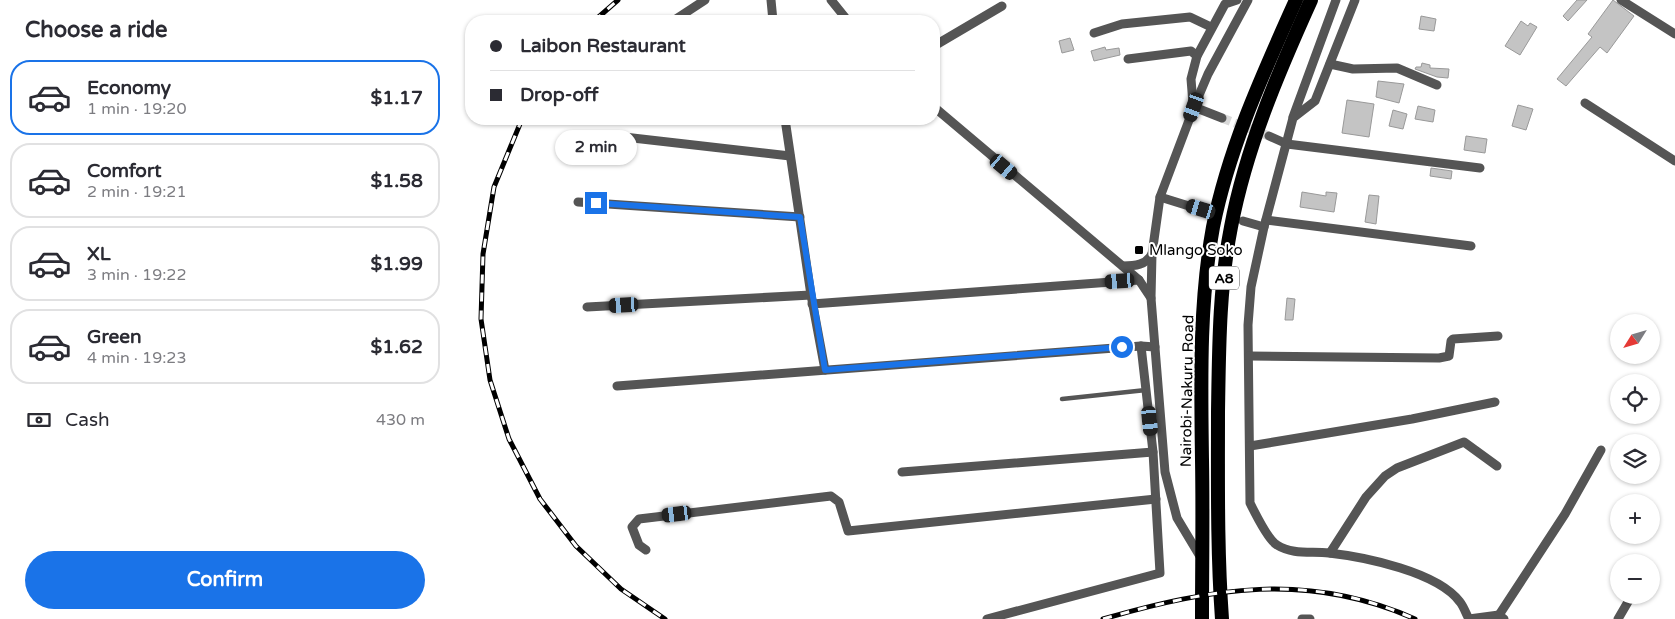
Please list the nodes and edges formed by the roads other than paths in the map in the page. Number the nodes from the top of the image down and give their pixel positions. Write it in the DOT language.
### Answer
graph roads {
  1 [pos="705,0"];
  2 [pos="771,0"];
  3 [pos="831,0"];
  4 [pos="1237,0"];
  5 [pos="1248,0"];
  6 [pos="1296,0"];
  7 [pos="1311,0"];
  8 [pos="1336,0"];
  9 [pos="1355,0"];
  10 [pos="1621,0"];
  11 [pos="1226,2"];
  12 [pos="1002,6"];
  13 [pos="681,15"];
  14 [pos="772,15"];
  15 [pos="843,15"];
  16 [pos="1211,27"];
  17 [pos="1094,33"];
  18 [pos="1675,34"];
  19 [pos="940,42"];
  20 [pos="1197,56"];
  21 [pos="1128,59"];
  22 [pos="1330,64"];
  23 [pos="1437,85"];
  24 [pos="1585,103"];
  25 [pos="1194,107"];
  26 [pos="940,112"];
  27 [pos="1222,118"];
  28 [pos="1293,118"];
  29 [pos="786,125"];
  30 [pos="1269,136"];
  31 [pos="624,137"];
  32 [pos="1287,144"];
  33 [pos="790,156"];
  34 [pos="1675,161"];
  35 [pos="1480,168"];
  36 [pos="1160,197"];
  37 [pos="578,202"];
  38 [pos="1205,211"];
  39 [pos="800,217"];
  40 [pos="1242,221"];
  41 [pos="1265,223"];
  42 [pos="1471,246"];
  43 [pos="1152,254"];
  44 [pos="1123,266"];
  45 [pos="1139,280"];
  46 [pos="1151,298"];
  47 [pos="812,299"];
  48 [pos="587,307"];
  49 [pos="1498,336"];
  50 [pos="1141,346"];
  51 [pos="1155,347"];
  52 [pos="1249,356"];
  53 [pos="825,370"];
  54 [pos="616,386"];
  55 [pos="1146,390"];
  56 [pos="1062,399"];
  57 [pos="1495,402"];
  58 [pos="1250,446"];
  59 [pos="1601,450"];
  60 [pos="1153,452"];
  61 [pos="1498,466"];
  62 [pos="902,472"];
  63 [pos="1156,499"];
  64 [pos="646,550"];
  65 [pos="1330,553"];
  66 [pos="1201,566"];
  67 [pos="1627,604"];
  68 [pos="1502,617"];
  69 [pos="1202,618"];
  70 [pos="1222,618"];
  71 [pos="987,619"];
  72 [pos="1302,619"];
  73 [pos="1310,619"];
  74 [pos="1469,619"];
  75 [pos="1618,619"];
  1 -- 13 [label="street"];
  2 -- 14 [label="street"];
  3 -- 15 [label="street"];
  4 -- 11 [label="street"];
  5 -- 25 [label="street"];
  6 -- 66 [label="highway, Nairobi-Nakuru Road / A8"];
  7 -- 70 [label="highway, A8"];
  8 -- 28 [label="street"];
  9 -- 22 [label="street"];
  10 -- 18 [label="street"];
  11 -- 16 [label="street"];
  12 -- 19 [label="street"];
  16 -- 17 [label="street"];
  16 -- 20 [label="street"];
  20 -- 21 [label="street"];
  20 -- 25 [label="street"];
  22 -- 23 [label="street"];
  22 -- 28 [label="street"];
  24 -- 34 [label="street"];
  25 -- 27 [label="street"];
  25 -- 36 [label="street"];
  26 -- 44 [label="street"];
  28 -- 32 [label="street"];
  29 -- 33 [label="street"];
  30 -- 32 [label="street"];
  31 -- 33 [label="street"];
  32 -- 35 [label="street"];
  32 -- 41 [label="street"];
  33 -- 39 [label="street"];
  36 -- 38 [label="street"];
  36 -- 43 [label="street"];
  37 -- 39 [label="street"];
  39 -- 47 [label="street"];
  40 -- 41 [label="street"];
  41 -- 42 [label="street"];
  41 -- 52 [label="street"];
  43 -- 44 [label="street"];
  43 -- 46 [label="street"];
  44 -- 45 [label="street"];
  45 -- 46 [label="street"];
  45 -- 47 [label="street"];
  46 -- 51 [label="street"];
  47 -- 48 [label="street"];
  47 -- 53 [label="street"];
  49 -- 52 [label="street"];
  50 -- 51 [label="street"];
  50 -- 53 [label="street"];
  50 -- 55 [label="street"];
  51 -- 66 [label="street"];
  52 -- 58 [label="street"];
  53 -- 54 [label="street"];
  55 -- 56 [label="lane"];
  55 -- 60 [label="street"];
  57 -- 58 [label="street"];
  58 -- 65 [label="street"];
  59 -- 68 [label="street"];
  60 -- 62 [label="street"];
  60 -- 63 [label="street"];
  61 -- 65 [label="street"];
  63 -- 64 [label="street"];
  63 -- 71 [label="street"];
  65 -- 74 [label="street"];
  66 -- 69 [label="highway, Nairobi-Nakuru Road / A8"];
  67 -- 75 [label="street"];
  68 -- 74 [label="street"];
  72 -- 73 [label="street"];
}
